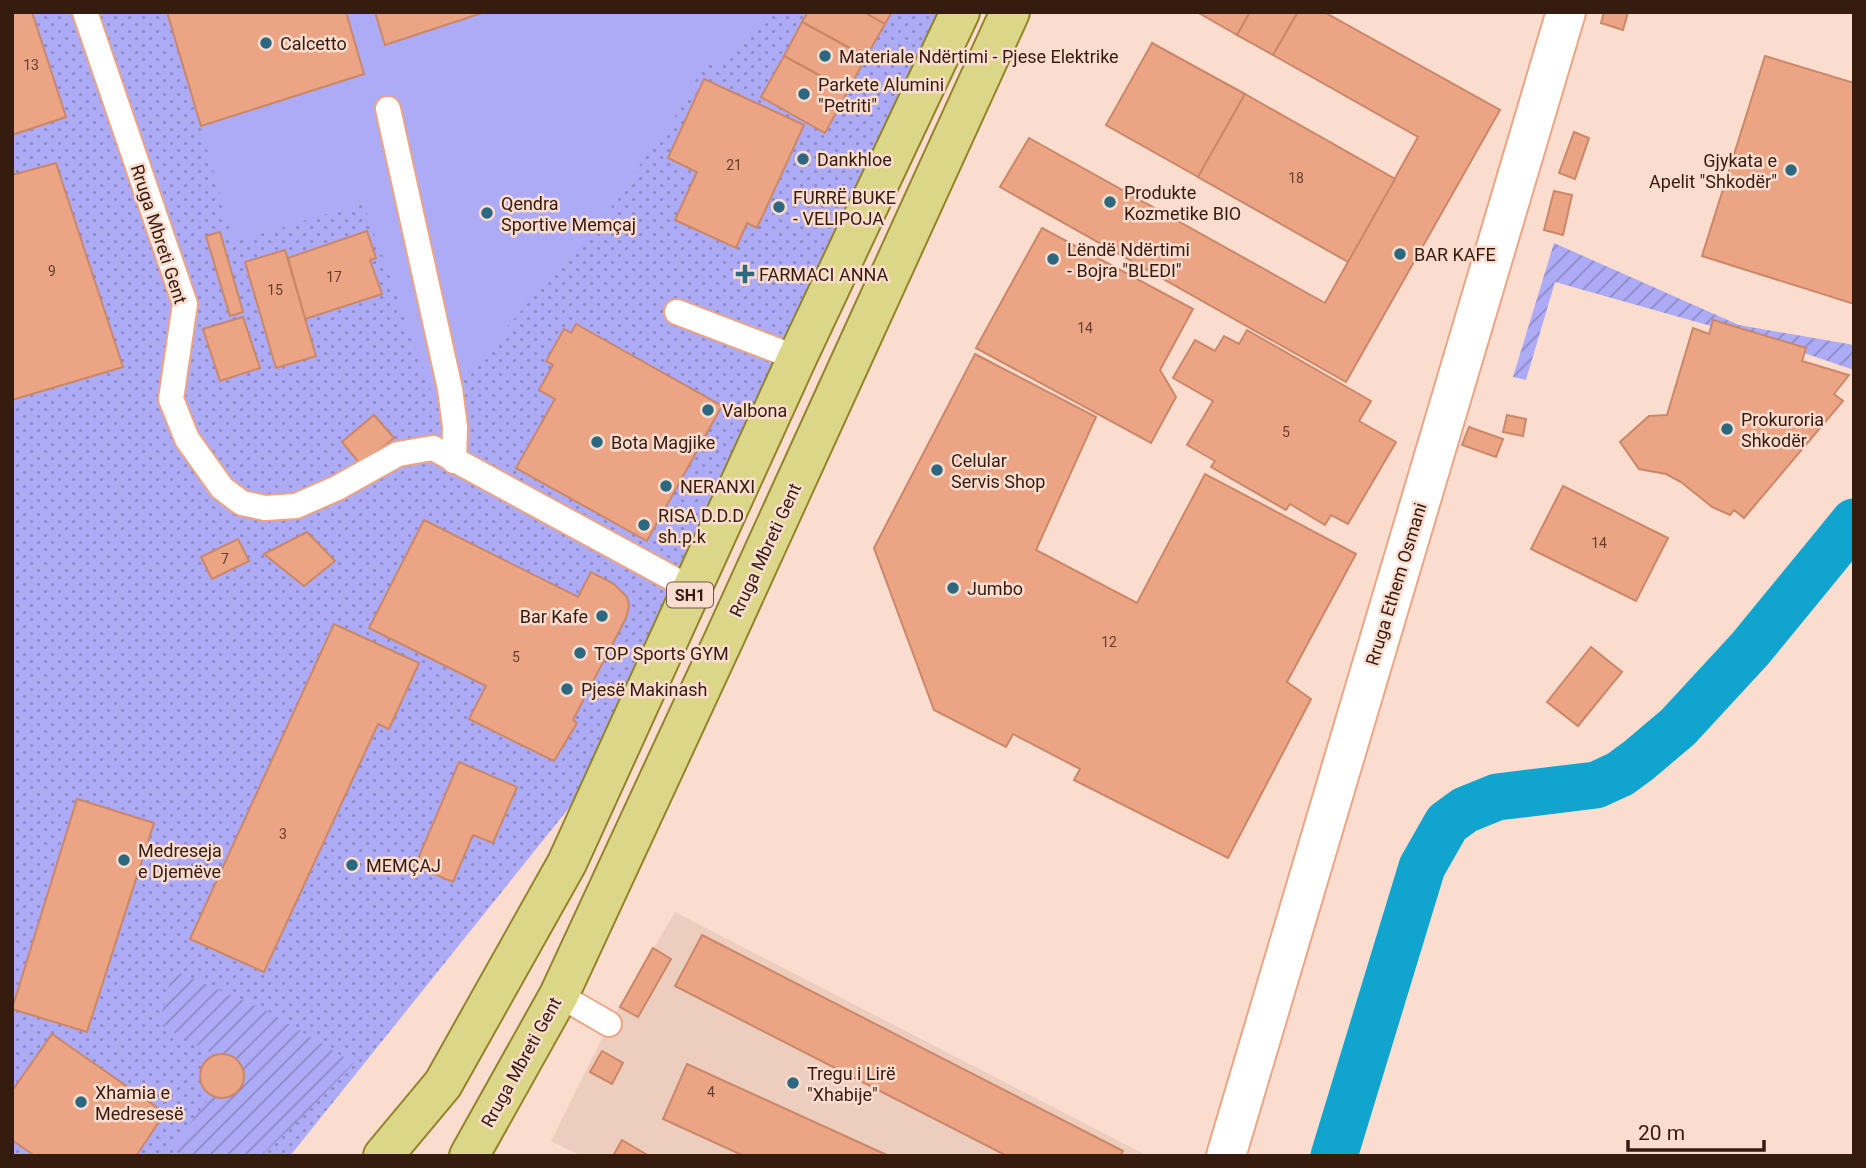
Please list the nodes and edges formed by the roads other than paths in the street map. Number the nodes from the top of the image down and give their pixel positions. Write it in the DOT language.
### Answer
graph roads {
  1 [pos="85,12"];
  2 [pos="960,12"];
  3 [pos="1010,12"];
  4 [pos="1566,12"];
  5 [pos="388,108"];
  6 [pos="677,312"];
  7 [pos="797,358"];
  8 [pos="454,461"];
  9 [pos="692,589"];
  10 [pos="559,995"];
  11 [pos="609,1024"];
  12 [pos="383,1156"];
  13 [pos="469,1156"];
  14 [pos="1226,1156"];
  1 -- 8 [label="lane, Rruga Mbreti Gent"];
  2 -- 7 [label="main road, SH1"];
  3 -- 10 [label="main road, Rruga Mbreti Gent / SH1"];
  4 -- 14 [label="street, Rruga Ethem Osmani"];
  5 -- 8 [label="lane"];
  6 -- 7 [label="lane"];
  7 -- 9 [label="main road, SH1"];
  8 -- 9 [label="lane, Rruga Mbreti Gent"];
  9 -- 12 [label="main road, SH1"];
  10 -- 11 [label="lane"];
  10 -- 13 [label="main road, Rruga Mbreti Gent / SH1"];
}
